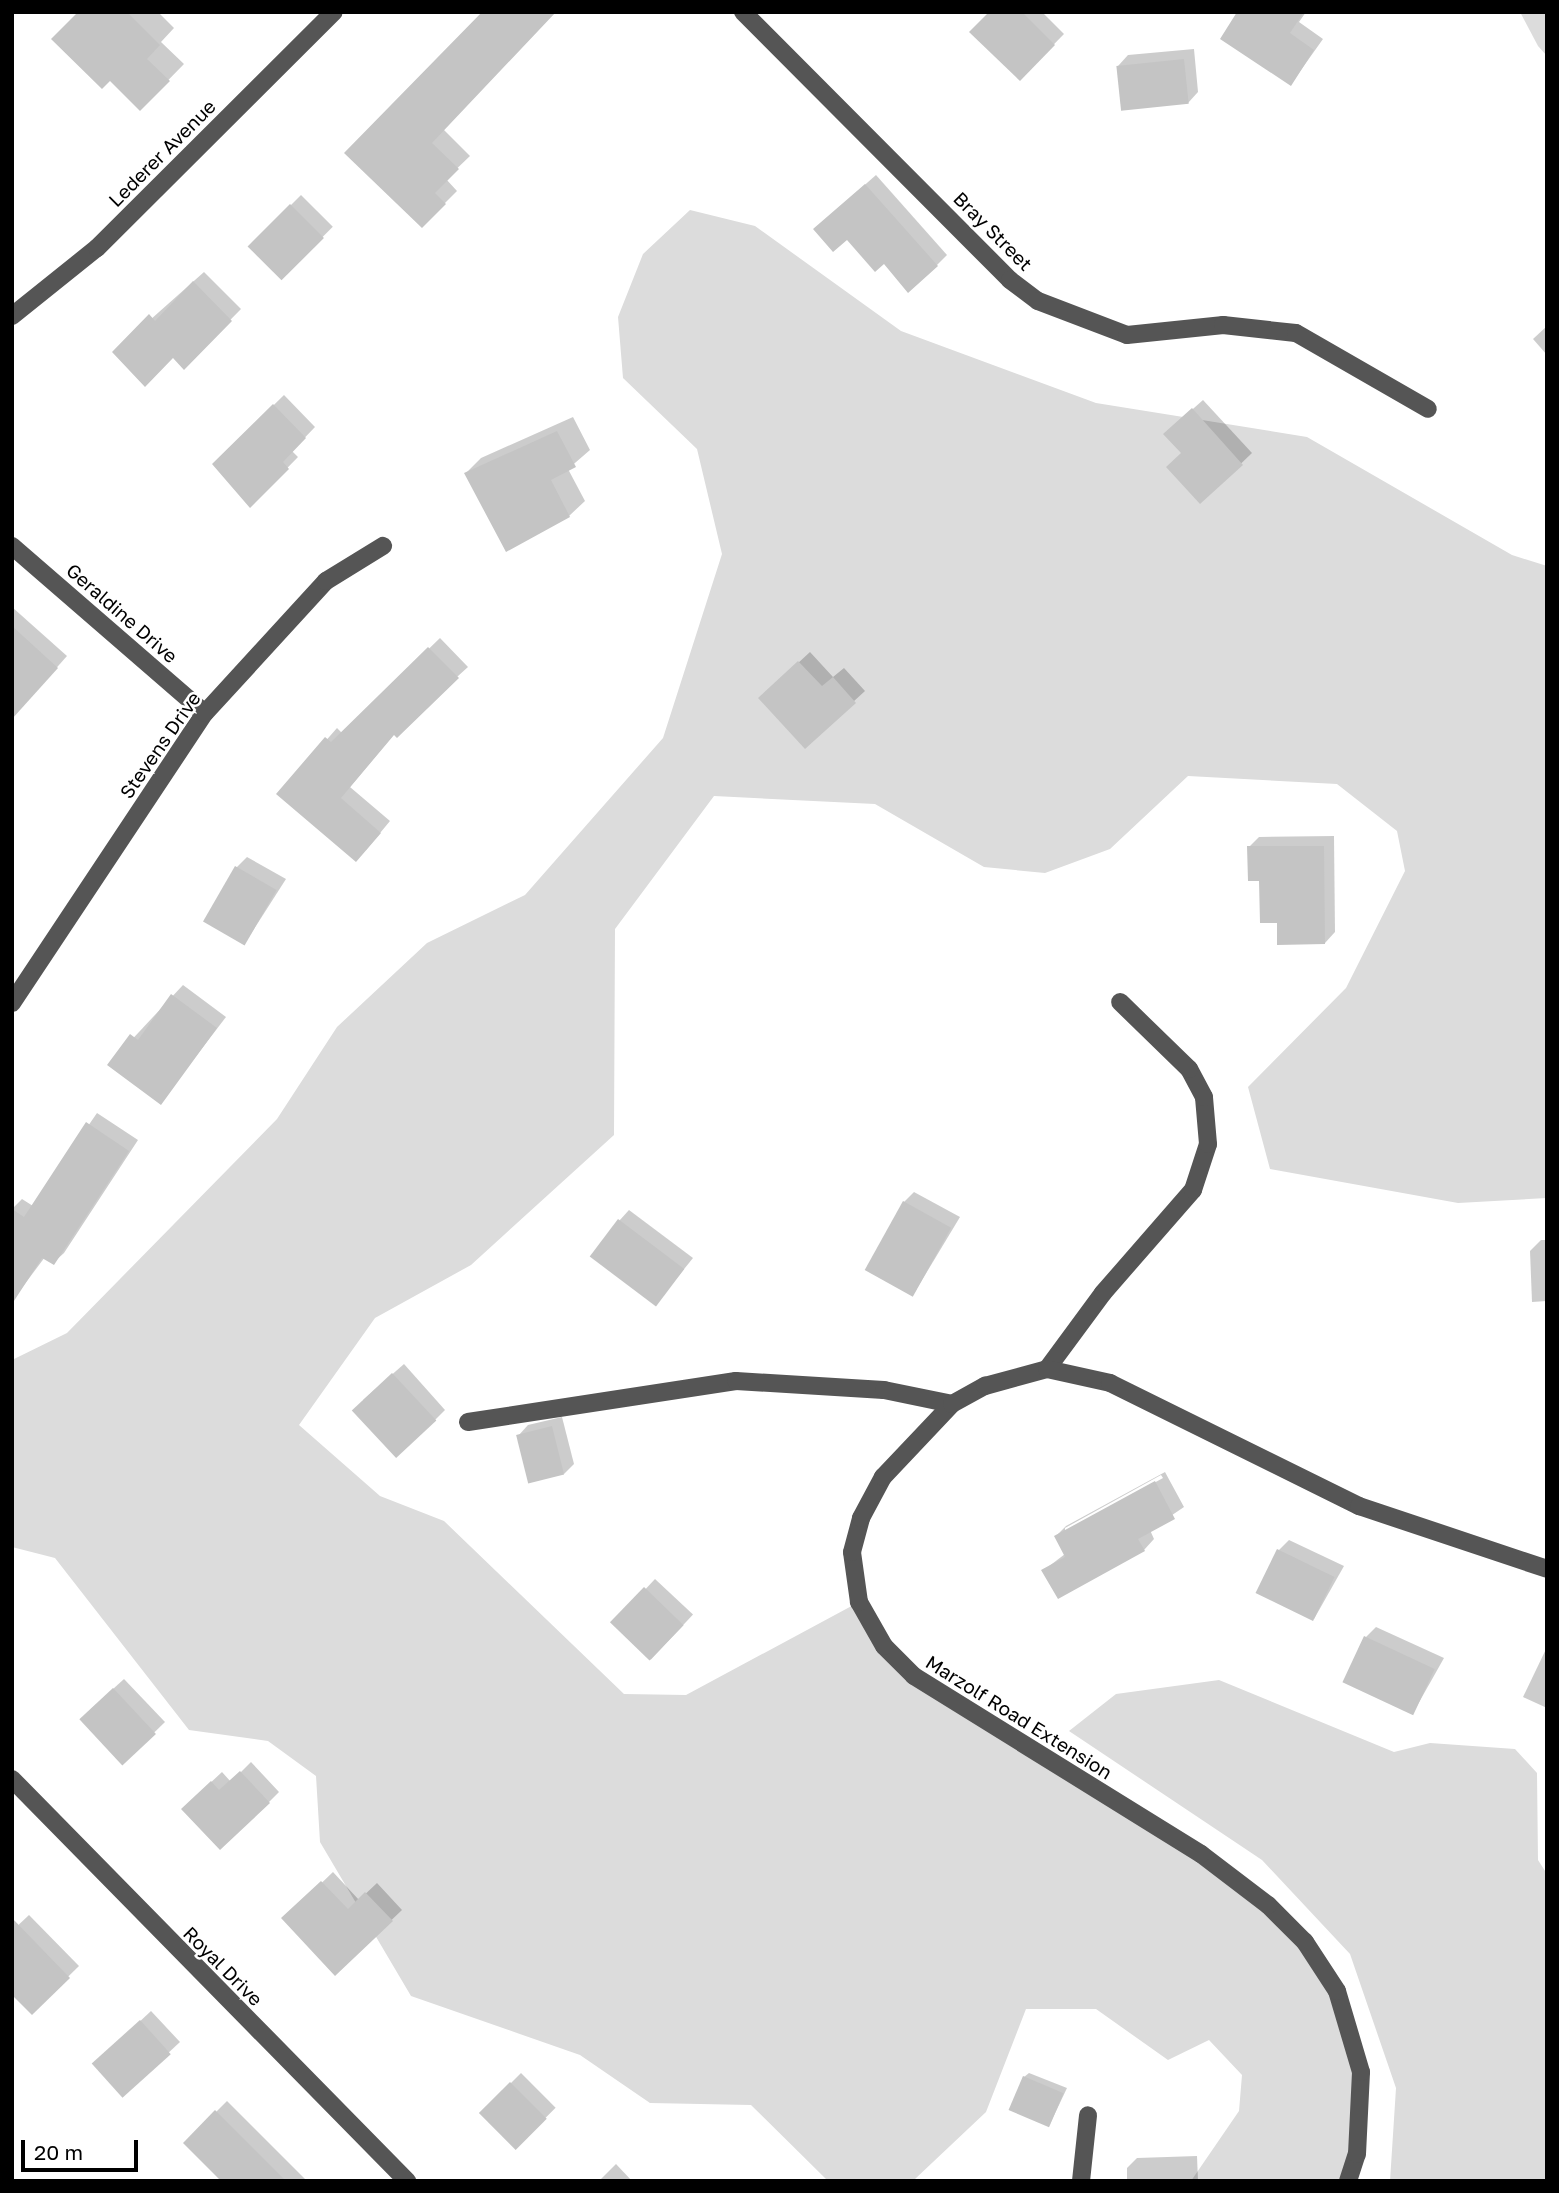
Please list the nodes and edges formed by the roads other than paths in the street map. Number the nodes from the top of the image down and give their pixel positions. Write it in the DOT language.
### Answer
graph roads {
  1 [pos="334,12"];
  2 [pos="743,12"];
  3 [pos="12,316"];
  4 [pos="1428,409"];
  5 [pos="12,546"];
  6 [pos="383,546"];
  7 [pos="205,713"];
  8 [pos="1120,1002"];
  9 [pos="12,1003"];
  10 [pos="1047,1369"];
  11 [pos="952,1404"];
  12 [pos="468,1422"];
  13 [pos="1547,1569"];
  14 [pos="12,1779"];
  15 [pos="1088,2115"];
  16 [pos="407,2181"];
  17 [pos="1081,2181"];
  18 [pos="1348,2181"];
  1 -- 3 [label="street, Lederer Avenue"];
  2 -- 4 [label="street, Bray Street"];
  5 -- 7 [label="street, Geraldine Drive"];
  6 -- 7 [label="street, Stevens Drive"];
  7 -- 9 [label="street, Stevens Drive"];
  8 -- 10 [label="street"];
  10 -- 11 [label="street, Marzolf Road Extension"];
  10 -- 13 [label="street, Marzolf Road Extension"];
  11 -- 12 [label="street"];
  11 -- 18 [label="street, Marzolf Road Extension"];
  14 -- 16 [label="street, Royal Drive"];
  15 -- 17 [label="street"];
}
